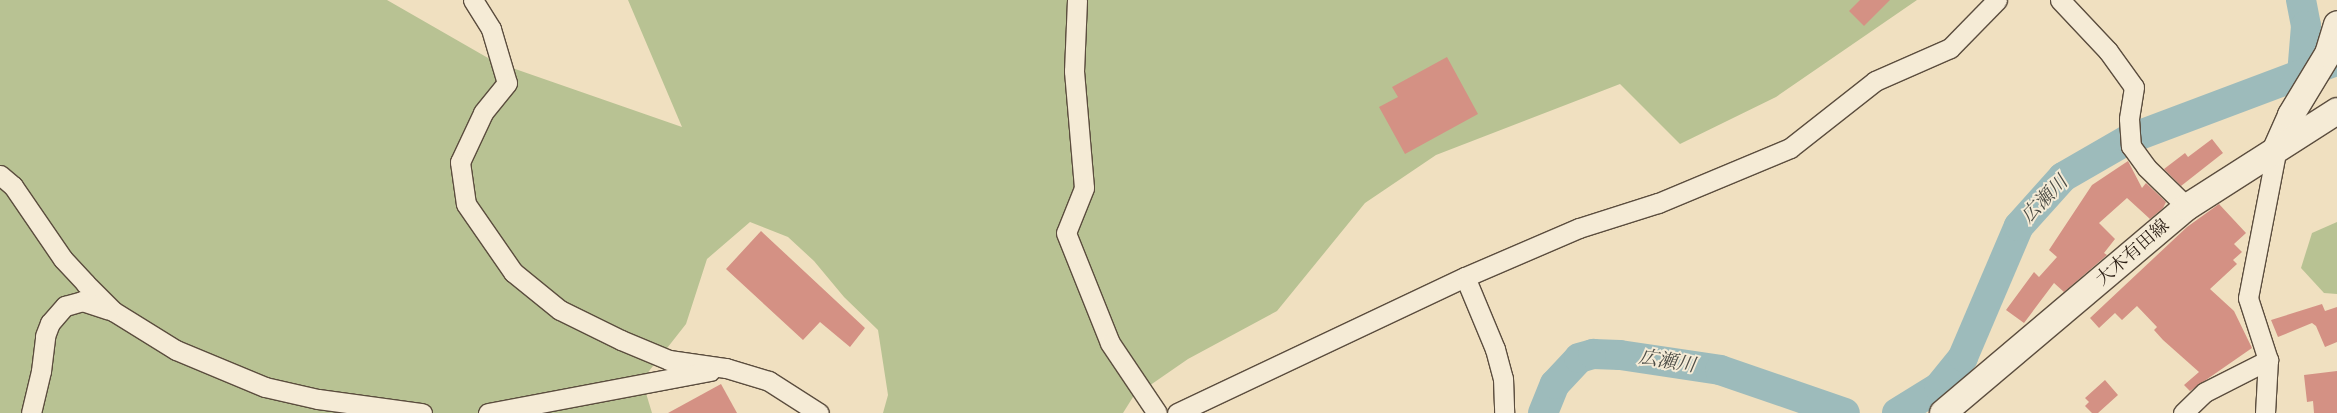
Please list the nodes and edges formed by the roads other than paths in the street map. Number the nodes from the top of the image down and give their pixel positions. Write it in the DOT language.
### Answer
graph roads {
  1 [pos="473,0"];
  2 [pos="1077,0"];
  3 [pos="1997,0"];
  4 [pos="2060,0"];
  5 [pos="2337,24"];
  6 [pos="2337,111"];
  7 [pos="2277,148"];
  8 [pos="0,175"];
  9 [pos="2187,207"];
  10 [pos="1465,277"];
  11 [pos="113,311"];
  12 [pos="2268,360"];
  13 [pos="726,368"];
  14 [pos="318,399"];
  15 [pos="31,413"];
  16 [pos="334,413"];
  17 [pos="422,413"];
  18 [pos="488,413"];
  19 [pos="819,413"];
  20 [pos="1157,413"];
  21 [pos="1177,413"];
  22 [pos="1504,413"];
  23 [pos="1942,413"];
  24 [pos="2183,413"];
  25 [pos="2265,413"];
  1 -- 13 [label="street"];
  2 -- 20 [label="street"];
  3 -- 10 [label="street"];
  4 -- 9 [label="street"];
  5 -- 7 [label="main road"];
  6 -- 7 [label="main road, 大木有田線"];
  7 -- 9 [label="main road, 大木有田線"];
  7 -- 12 [label="street"];
  8 -- 11 [label="street"];
  9 -- 23 [label="main road, 大木有田線"];
  10 -- 21 [label="street"];
  10 -- 22 [label="street"];
  11 -- 14 [label="street"];
  11 -- 15 [label="street"];
  12 -- 24 [label="street"];
  12 -- 25 [label="street"];
  13 -- 18 [label="street"];
  13 -- 19 [label="street"];
  14 -- 16 [label="street"];
  14 -- 17 [label="street"];
}
